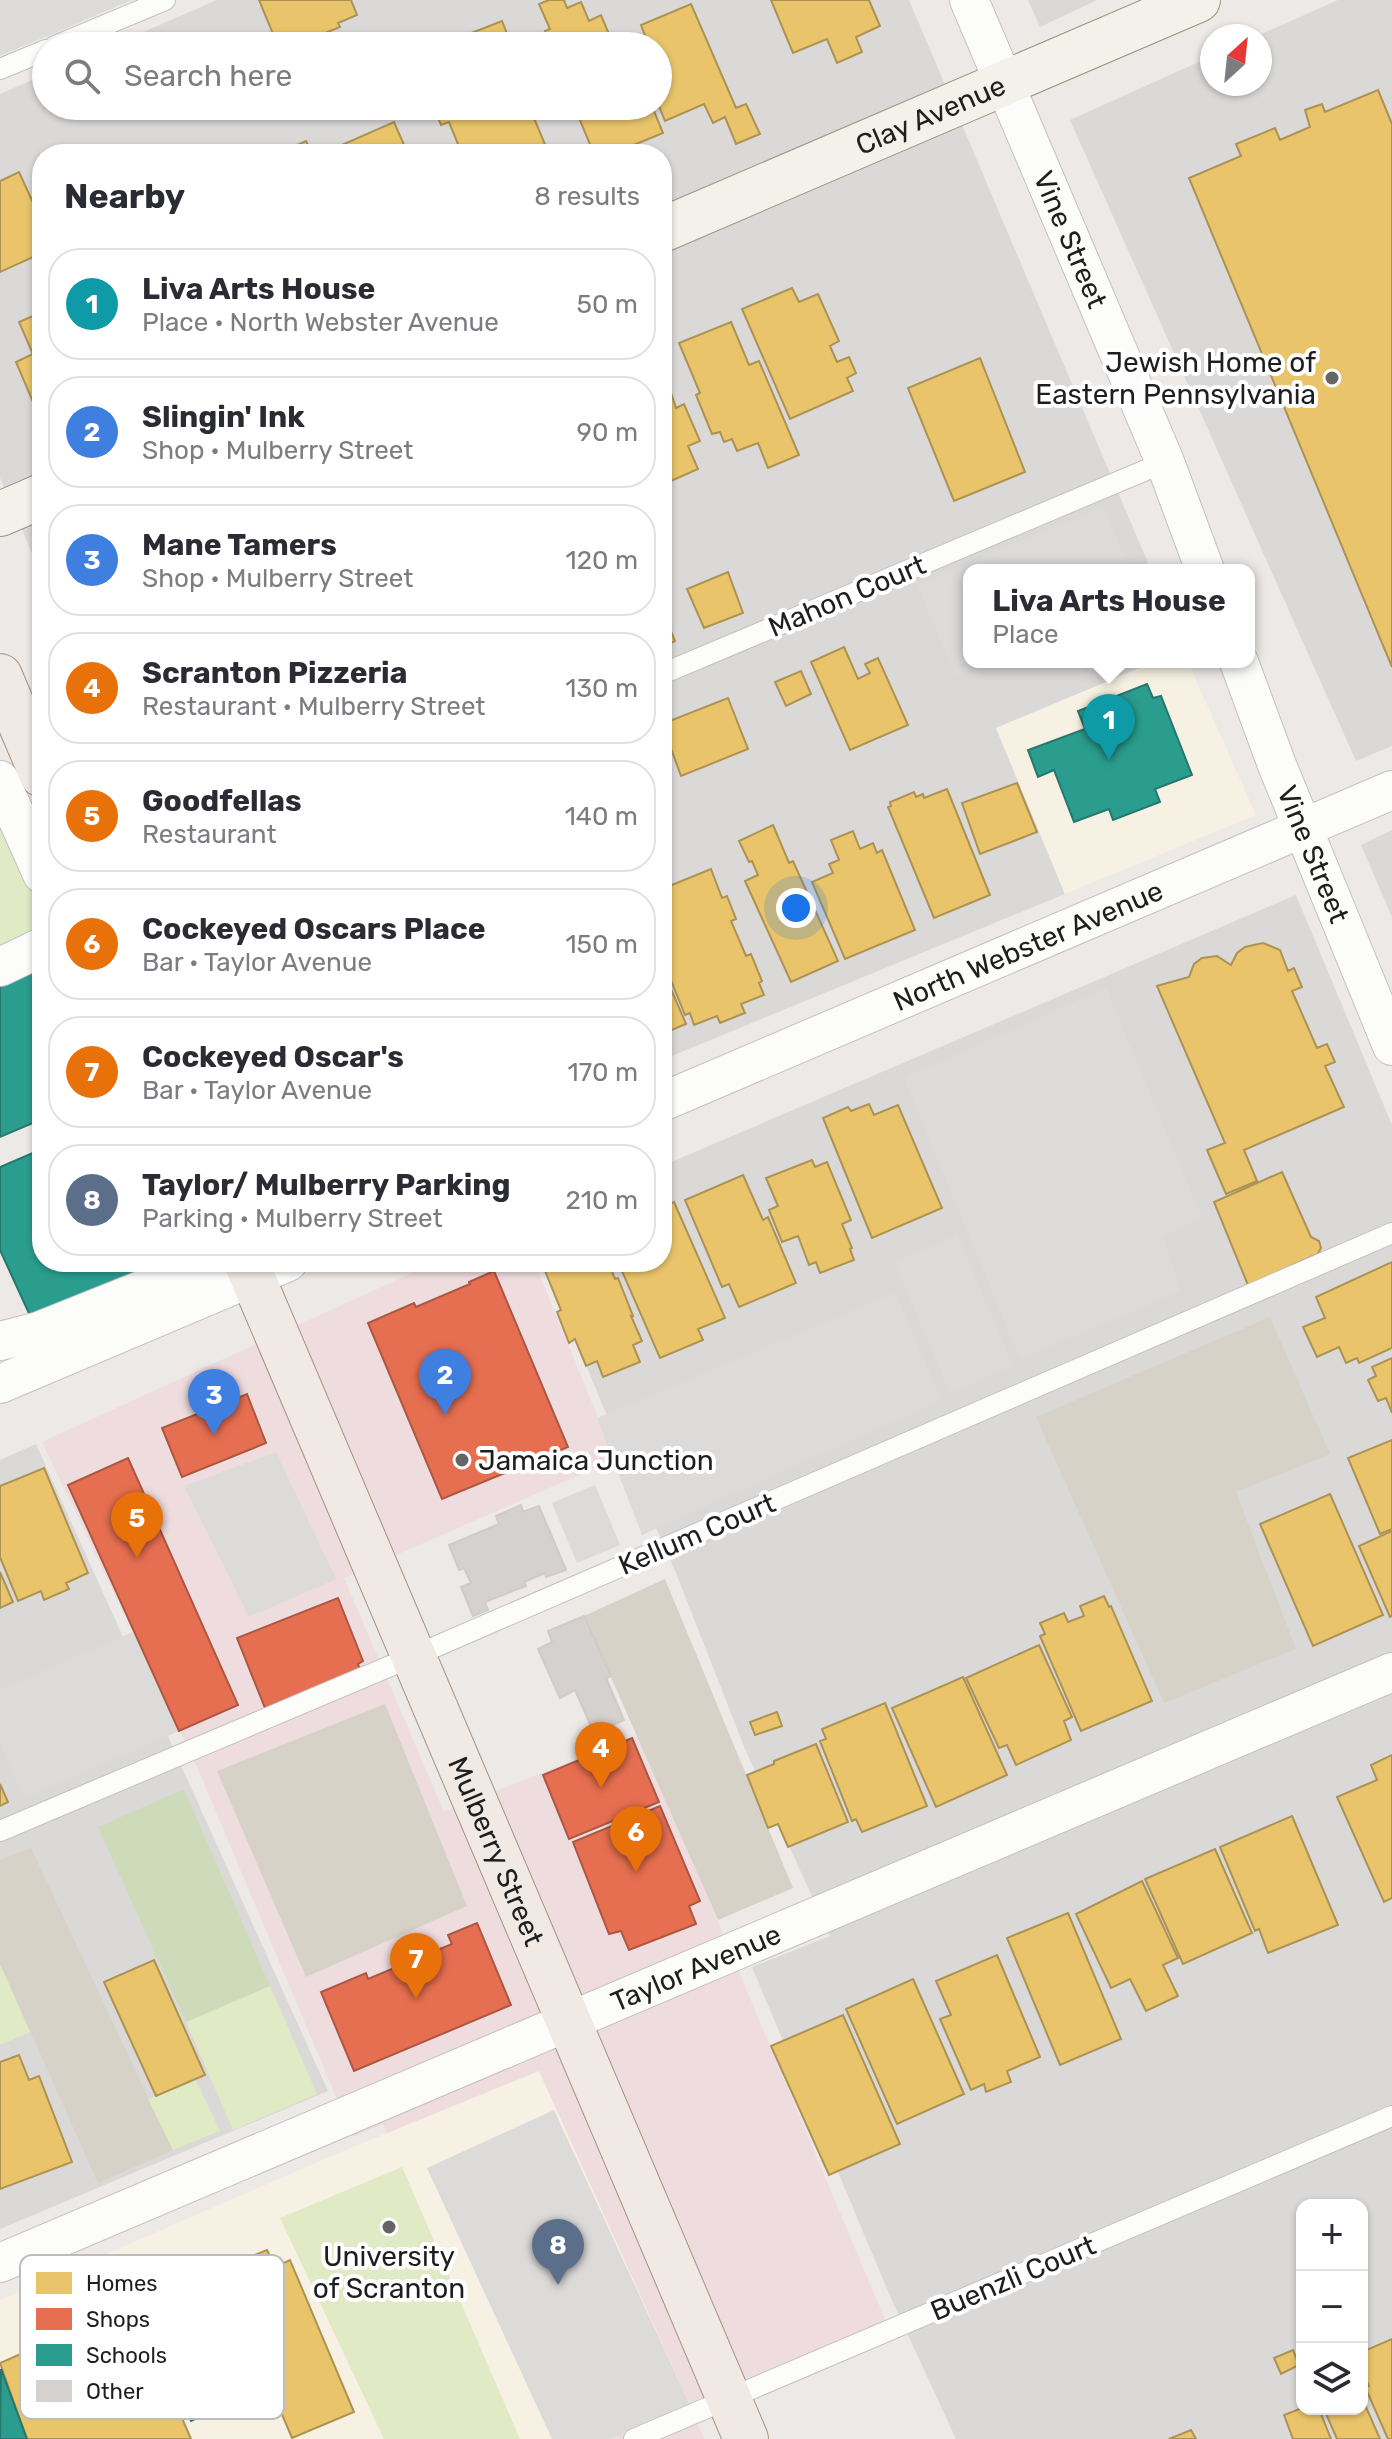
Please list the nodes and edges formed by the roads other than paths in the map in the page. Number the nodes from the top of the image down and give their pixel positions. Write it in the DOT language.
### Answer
graph roads {
  1 [pos="165,0"];
  2 [pos="969,0"];
  3 [pos="1198,0"];
  4 [pos="88,32"];
  5 [pos="32,56"];
  6 [pos="0,69"];
  7 [pos="1005,83"];
  8 [pos="672,226"];
  9 [pos="1165,462"];
  10 [pos="32,500"];
  11 [pos="0,514"];
  12 [pos="1203,564"];
  13 [pos="1241,668"];
  14 [pos="672,670"];
  15 [pos="0,676"];
  16 [pos="32,751"];
  17 [pos="0,780"];
  18 [pos="1392,790"];
  19 [pos="1303,828"];
  20 [pos="32,852"];
  21 [pos="32,952"];
  22 [pos="0,967"];
  23 [pos="1392,1046"];
  24 [pos="672,1098"];
  25 [pos="1392,1233"];
  26 [pos="186,1272"];
  27 [pos="251,1272"];
  28 [pos="264,1272"];
  29 [pos="0,1341"];
  30 [pos="0,1384"];
  31 [pos="414,1656"];
  32 [pos="1392,1672"];
  33 [pos="0,1831"];
  34 [pos="569,2021"];
  35 [pos="1392,2116"];
  36 [pos="0,2263"];
  37 [pos="729,2399"];
  38 [pos="634,2439"];
  39 [pos="746,2439"];
  1 -- 4 [label="lane"];
  2 -- 7 [label="street, Vine Street"];
  3 -- 7 [label="main road, Clay Avenue"];
  5 -- 6 [label="lane"];
  7 -- 8 [label="main road, Clay Avenue"];
  7 -- 9 [label="street, Vine Street"];
  9 -- 12 [label="street, Vine Street"];
  9 -- 14 [label="lane, Mahon Court"];
  10 -- 11 [label="main road"];
  13 -- 19 [label="street, Vine Street"];
  15 -- 16 [label="main road"];
  17 -- 20 [label="street"];
  18 -- 19 [label="street, North Webster Avenue"];
  19 -- 23 [label="street, Vine Street"];
  19 -- 24 [label="street, North Webster Avenue"];
  21 -- 22 [label="street"];
  25 -- 31 [label="lane, Kellum Court"];
  26 -- 29 [label="street"];
  27 -- 30 [label="street"];
  28 -- 31 [label="main road, Mulberry Street"];
  31 -- 33 [label="lane, Kellum Court"];
  31 -- 34 [label="main road, Mulberry Street"];
  32 -- 34 [label="street, Taylor Avenue"];
  34 -- 36 [label="street, Taylor Avenue"];
  34 -- 37 [label="main road, Mulberry Street"];
  35 -- 37 [label="lane, Buenzli Court"];
  37 -- 38 [label="lane, Buenzli Court"];
  37 -- 39 [label="main road, Mulberry Street"];
}
